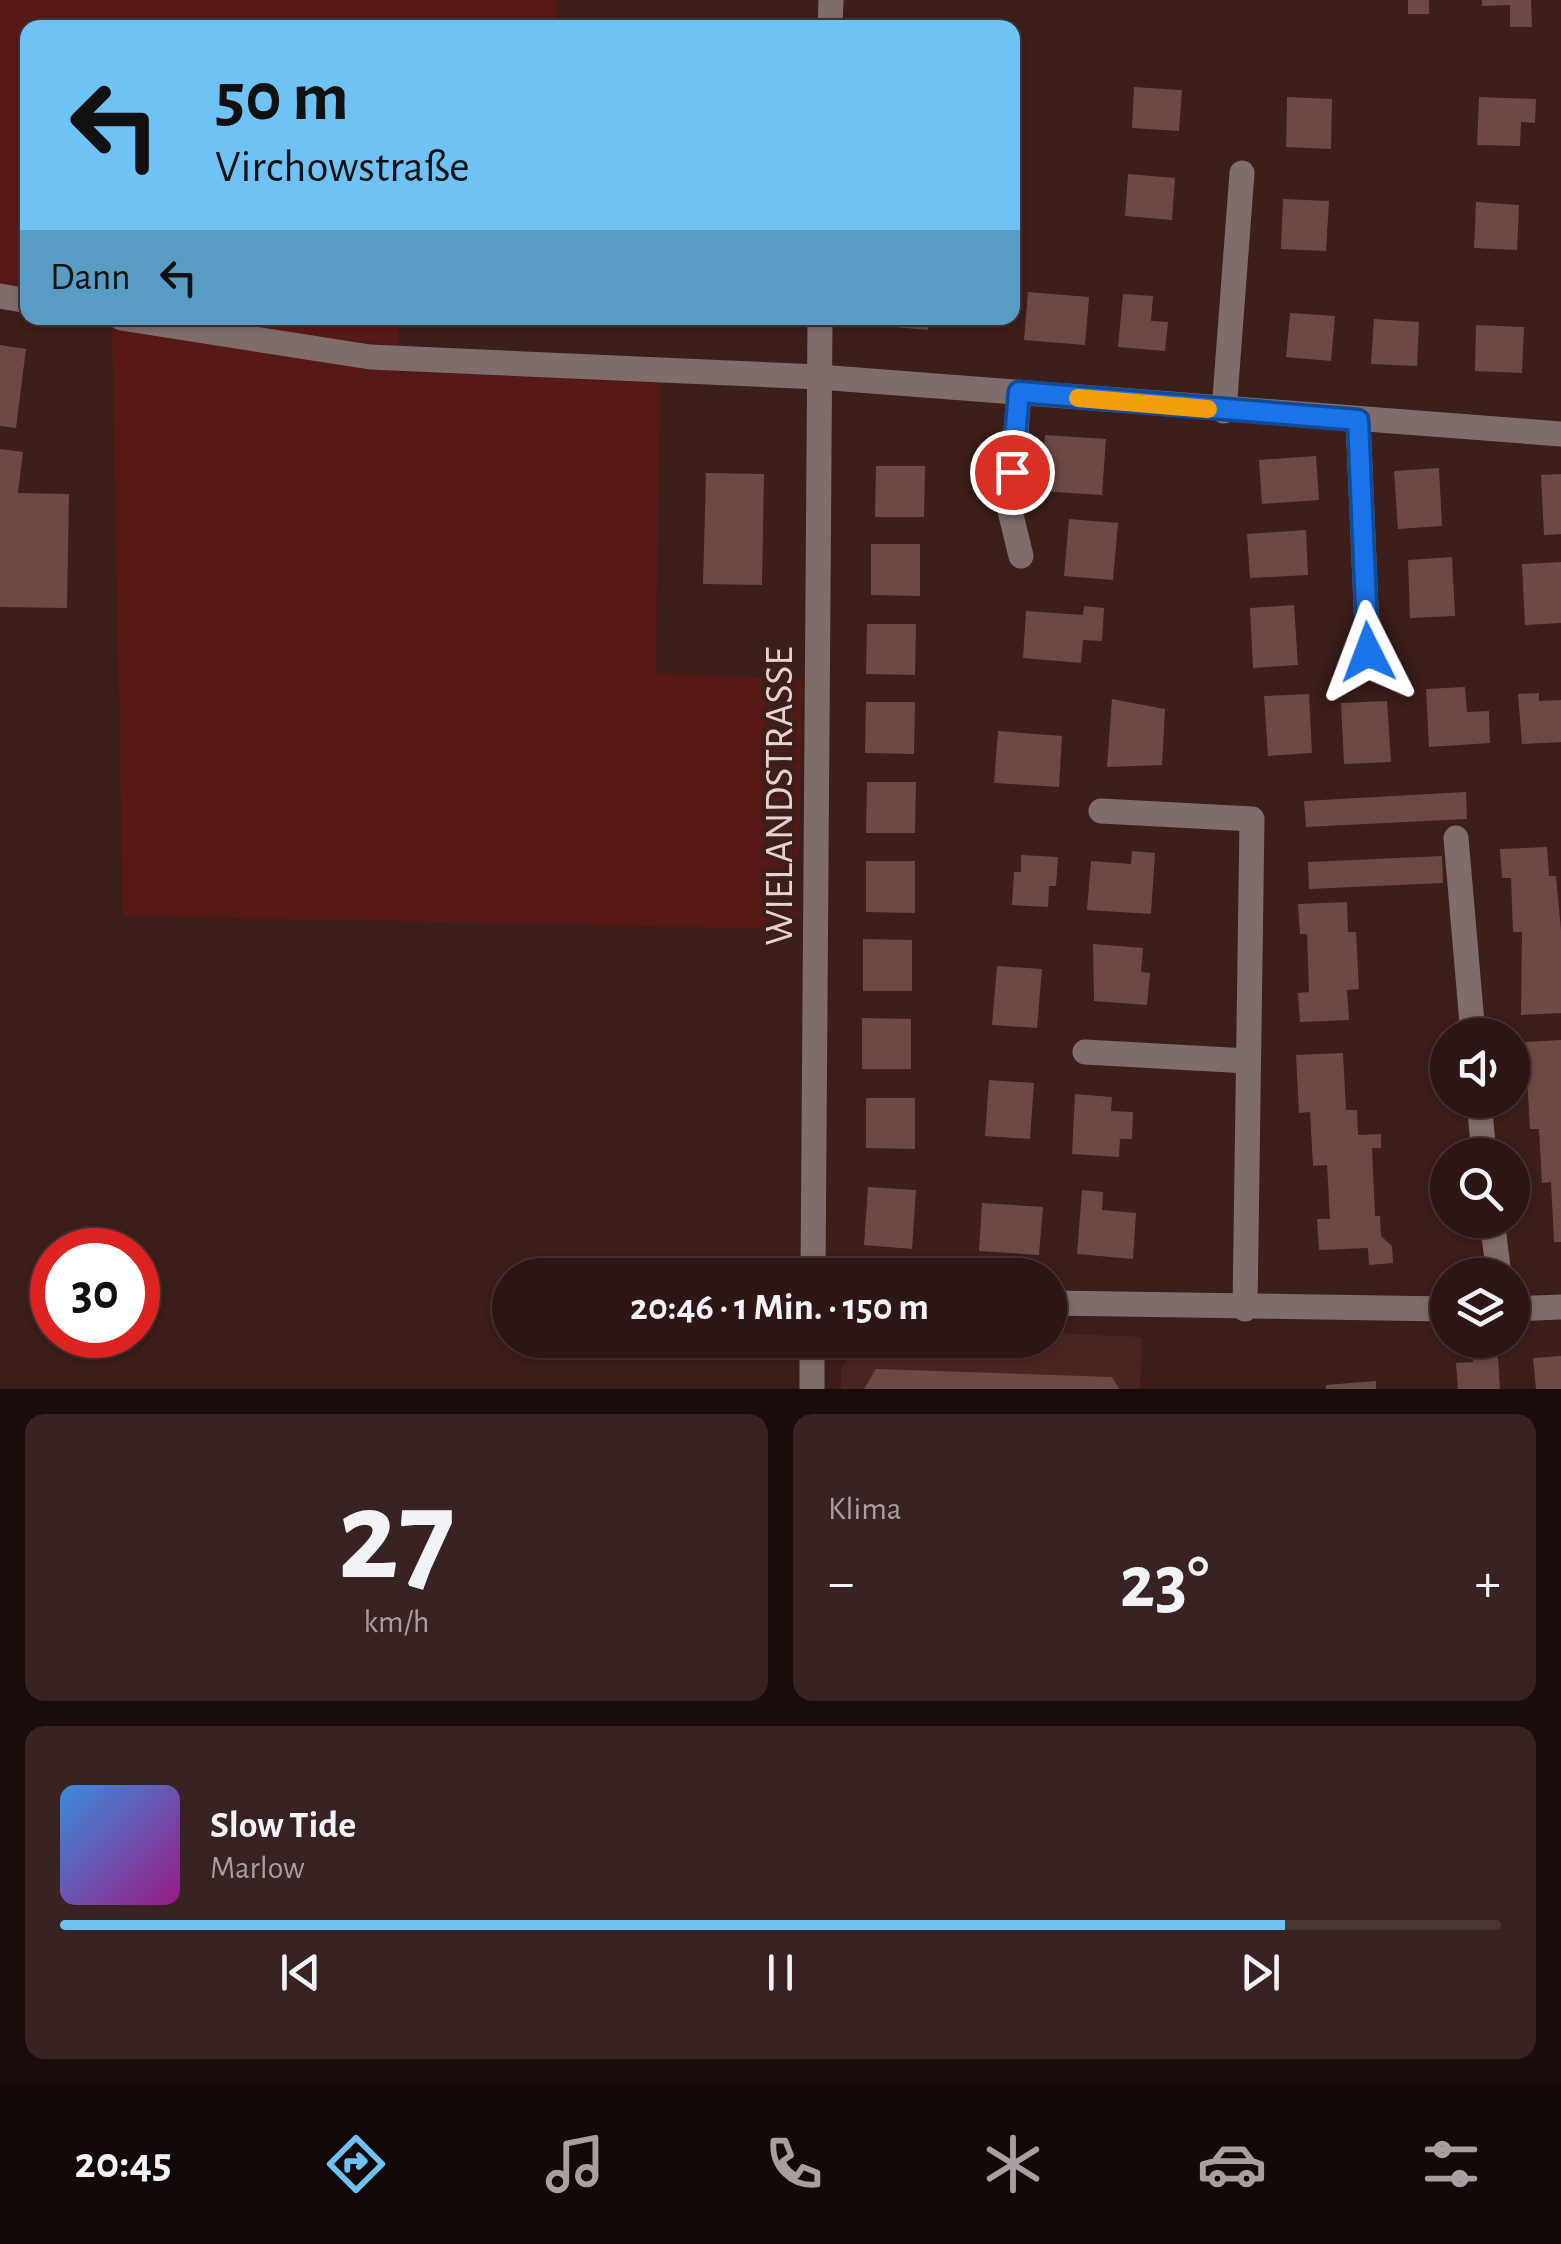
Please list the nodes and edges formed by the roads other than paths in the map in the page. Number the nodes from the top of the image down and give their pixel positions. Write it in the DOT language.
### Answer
graph roads {
  1 [pos="1242,173"];
  2 [pos="167,325"];
  3 [pos="820,325"];
  4 [pos="819,376"];
  5 [pos="1019,392"];
  6 [pos="1224,411"];
  7 [pos="1358,420"];
  8 [pos="1561,434"];
  9 [pos="1021,556"];
  10 [pos="1368,652"];
  11 [pos="1101,811"];
  12 [pos="1456,838"];
  13 [pos="1472,1018"];
  14 [pos="1085,1052"];
  15 [pos="1248,1061"];
  16 [pos="813,1258"];
  17 [pos="1067,1303"];
  18 [pos="1561,1307"];
  19 [pos="1245,1308"];
  20 [pos="1530,1308"];
  21 [pos="1430,1309"];
  22 [pos="812,1358"];
  23 [pos="812,1389"];
  1 -- 6 [label="street"];
  2 -- 4 [label="street"];
  3 -- 4 [label="street, WIELANDSTRASSE"];
  4 -- 5 [label="street"];
  4 -- 16 [label="street, WIELANDSTRASSE"];
  5 -- 6 [label="street"];
  5 -- 9 [label="street"];
  6 -- 7 [label="street"];
  7 -- 8 [label="street"];
  7 -- 10 [label="street"];
  11 -- 15 [label="street"];
  12 -- 13 [label="street"];
  14 -- 15 [label="street"];
  15 -- 19 [label="street"];
  17 -- 19 [label="street"];
  18 -- 20 [label="street"];
  19 -- 21 [label="street"];
  22 -- 23 [label="street"];
}
